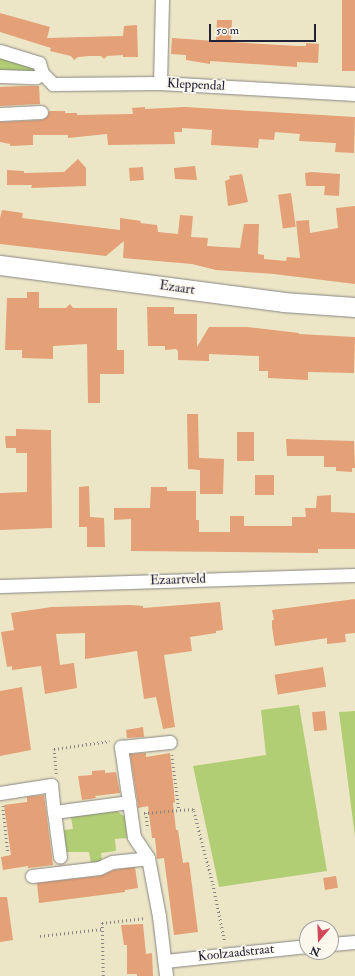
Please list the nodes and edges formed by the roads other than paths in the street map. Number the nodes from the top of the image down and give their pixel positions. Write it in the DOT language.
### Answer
graph roads {
  1 [pos="162,0"];
  2 [pos="0,51"];
  3 [pos="42,73"];
  4 [pos="0,76"];
  5 [pos="160,83"];
  6 [pos="355,94"];
  7 [pos="41,112"];
  8 [pos="0,114"];
  9 [pos="0,265"];
  10 [pos="355,307"];
  11 [pos="355,574"];
  12 [pos="0,586"];
  13 [pos="170,742"];
  14 [pos="0,793"];
  15 [pos="129,808"];
  16 [pos="54,812"];
  17 [pos="60,857"];
  18 [pos="148,858"];
  19 [pos="32,876"];
  20 [pos="355,942"];
  21 [pos="339,943"];
  22 [pos="299,947"];
  23 [pos="165,961"];
  24 [pos="166,976"];
  1 -- 5 [label="street"];
  2 -- 3 [label="street, Kleppendal"];
  3 -- 4 [label="street"];
  3 -- 5 [label="street, Kleppendal"];
  5 -- 6 [label="street, Kleppendal"];
  7 -- 8 [label="street"];
  9 -- 10 [label="main road, Ezaart"];
  11 -- 12 [label="street, Ezaartveld"];
  13 -- 15 [label="street"];
  14 -- 16 [label="street"];
  15 -- 16 [label="street"];
  15 -- 18 [label="street"];
  16 -- 17 [label="street"];
  18 -- 19 [label="street"];
  18 -- 23 [label="street"];
  20 -- 21 [label="street"];
  22 -- 23 [label="street, Koolzaadstraat"];
  23 -- 24 [label="street"];
}
